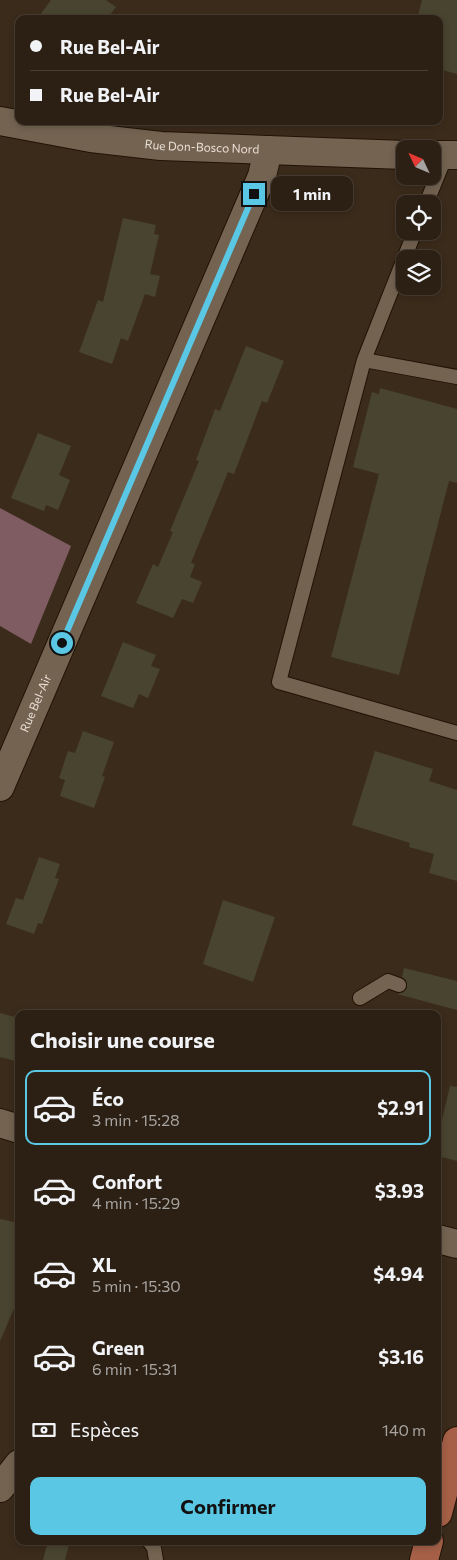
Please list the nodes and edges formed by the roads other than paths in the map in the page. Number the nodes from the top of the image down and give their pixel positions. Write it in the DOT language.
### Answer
graph roads {
  1 [pos="0,121"];
  2 [pos="15,124"];
  3 [pos="21,125"];
  4 [pos="268,150"];
  5 [pos="396,154"];
  6 [pos="445,155"];
  7 [pos="429,195"];
  8 [pos="411,240"];
  9 [pos="364,360"];
  10 [pos="457,377"];
  11 [pos="457,733"];
  12 [pos="0,787"];
  13 [pos="399,984"];
  14 [pos="360,998"];
  15 [pos="0,1123"];
  16 [pos="15,1128"];
  17 [pos="441,1241"];
  18 [pos="457,1244"];
  19 [pos="457,1441"];
  20 [pos="15,1469"];
  21 [pos="0,1488"];
  22 [pos="441,1502"];
  23 [pos="151,1545"];
  24 [pos="429,1545"];
  25 [pos="156,1560"];
  26 [pos="424,1560"];
  1 -- 2 [label="street, Rue Don-Bosco Nord"];
  3 -- 4 [label="street, Rue Don-Bosco Nord"];
  4 -- 5 [label="street, Rue Don-Bosco Nord"];
  4 -- 12 [label="street, Rue Bel-Air"];
  6 -- 7 [label="lane"];
  8 -- 9 [label="lane"];
  9 -- 10 [label="lane"];
  9 -- 11 [label="lane"];
  13 -- 14 [label="lane"];
  15 -- 16 [label="street"];
  17 -- 18 [label="street"];
  19 -- 22 [label="main road"];
  20 -- 21 [label="street"];
  23 -- 25 [label="lane"];
  24 -- 26 [label="main road"];
}
